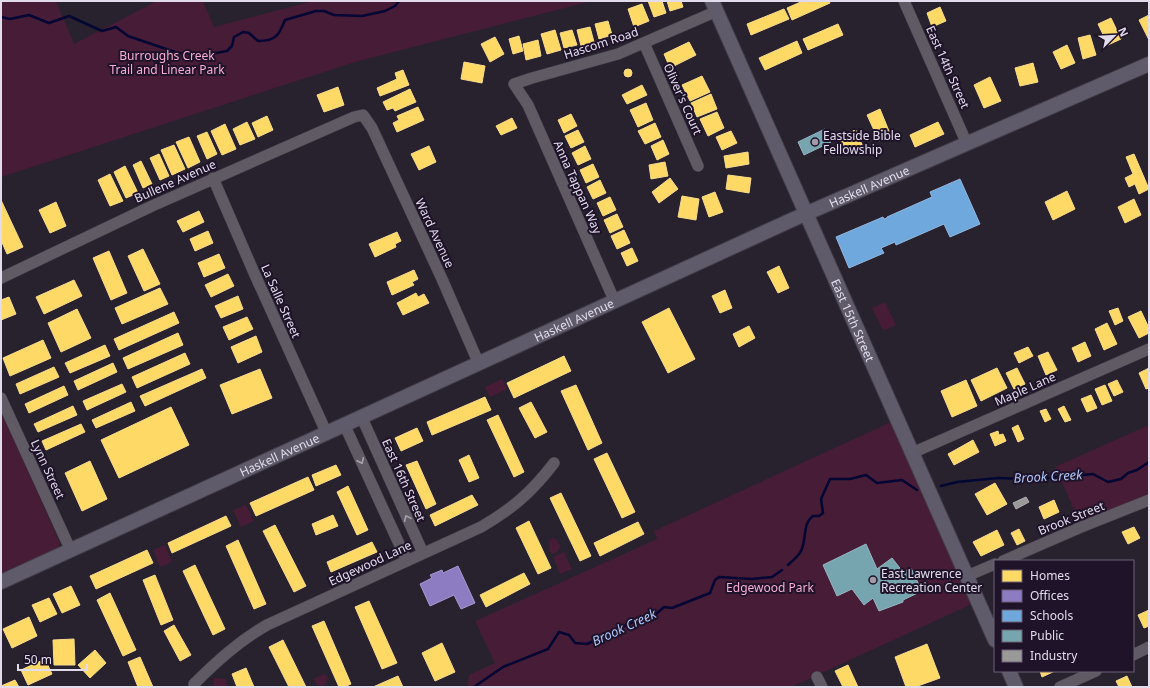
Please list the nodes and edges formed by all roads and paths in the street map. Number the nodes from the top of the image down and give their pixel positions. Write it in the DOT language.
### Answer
graph roads {
  1 [pos="904,1"];
  2 [pos="714,6"];
  3 [pos="644,43"];
  4 [pos="1149,64"];
  5 [pos="514,84"];
  6 [pos="363,115"];
  7 [pos="968,144"];
  8 [pos="698,166"];
  9 [pos="213,178"];
  10 [pos="806,214"];
  11 [pos="1,278"];
  12 [pos="615,302"];
  13 [pos="1149,349"];
  14 [pos="479,364"];
  15 [pos="1,398"];
  16 [pos="362,418"];
  17 [pos="345,426"];
  18 [pos="327,434"];
  19 [pos="912,453"];
  20 [pos="554,464"];
  21 [pos="1149,500"];
  22 [pos="71,551"];
  23 [pos="423,553"];
  24 [pos="1005,560"];
  25 [pos="407,561"];
  26 [pos="994,564"];
  27 [pos="967,576"];
  28 [pos="1,582"];
  29 [pos="994,638"];
  30 [pos="1149,648"];
  31 [pos="1134,655"];
  32 [pos="1009,672"];
  33 [pos="1094,672"];
  34 [pos="194,684"];
  35 [pos="1016,687"];
  36 [pos="1060,687"];
  1 -- 7 [label="street, East 14th Street"];
  2 -- 3 [label="street, Hascom Road"];
  2 -- 10 [label="main road, East 15th Street"];
  3 -- 5 [label="street, Hascom Road"];
  3 -- 8 [label="street, Oliver's Court"];
  4 -- 7 [label="main road, Haskell Avenue"];
  5 -- 12 [label="street, Anna Tappan Way"];
  6 -- 9 [label="street, Bullene Avenue"];
  6 -- 14 [label="street, Ward Avenue"];
  7 -- 10 [label="main road, Haskell Avenue"];
  9 -- 11 [label="street, Bullene Avenue"];
  9 -- 18 [label="street, La Salle Street"];
  10 -- 12 [label="main road, Haskell Avenue"];
  10 -- 19 [label="main road, East 15th Street"];
  12 -- 14 [label="main road, Haskell Avenue"];
  13 -- 19 [label="street, Maple Lane"];
  14 -- 16 [label="main road, Haskell Avenue"];
  15 -- 22 [label="street, Lynn Street"];
  16 -- 17 [label="main road, Haskell Avenue"];
  23 -- 16 [label="street, East 16th Street, one-way"];
  17 -- 18 [label="main road, Haskell Avenue"];
  17 -- 25 [label="street, one-way"];
  18 -- 22 [label="main road, Haskell Avenue"];
  19 -- 27 [label="main road, East 15th Street"];
  20 -- 23 [label="street, Edgewood Lane"];
  21 -- 24 [label="street, Brook Street"];
  22 -- 28 [label="main road, Haskell Avenue"];
  23 -- 25 [label="street, Edgewood Lane"];
  25 -- 34 [label="street, Edgewood Lane"];
  26 -- 27 [label="street"];
  27 -- 29 [label="main road, East 15th Street"];
  30 -- 31 [label="street"];
  32 -- 35 [label="main road"];
  33 -- 36 [label="street"];
}
